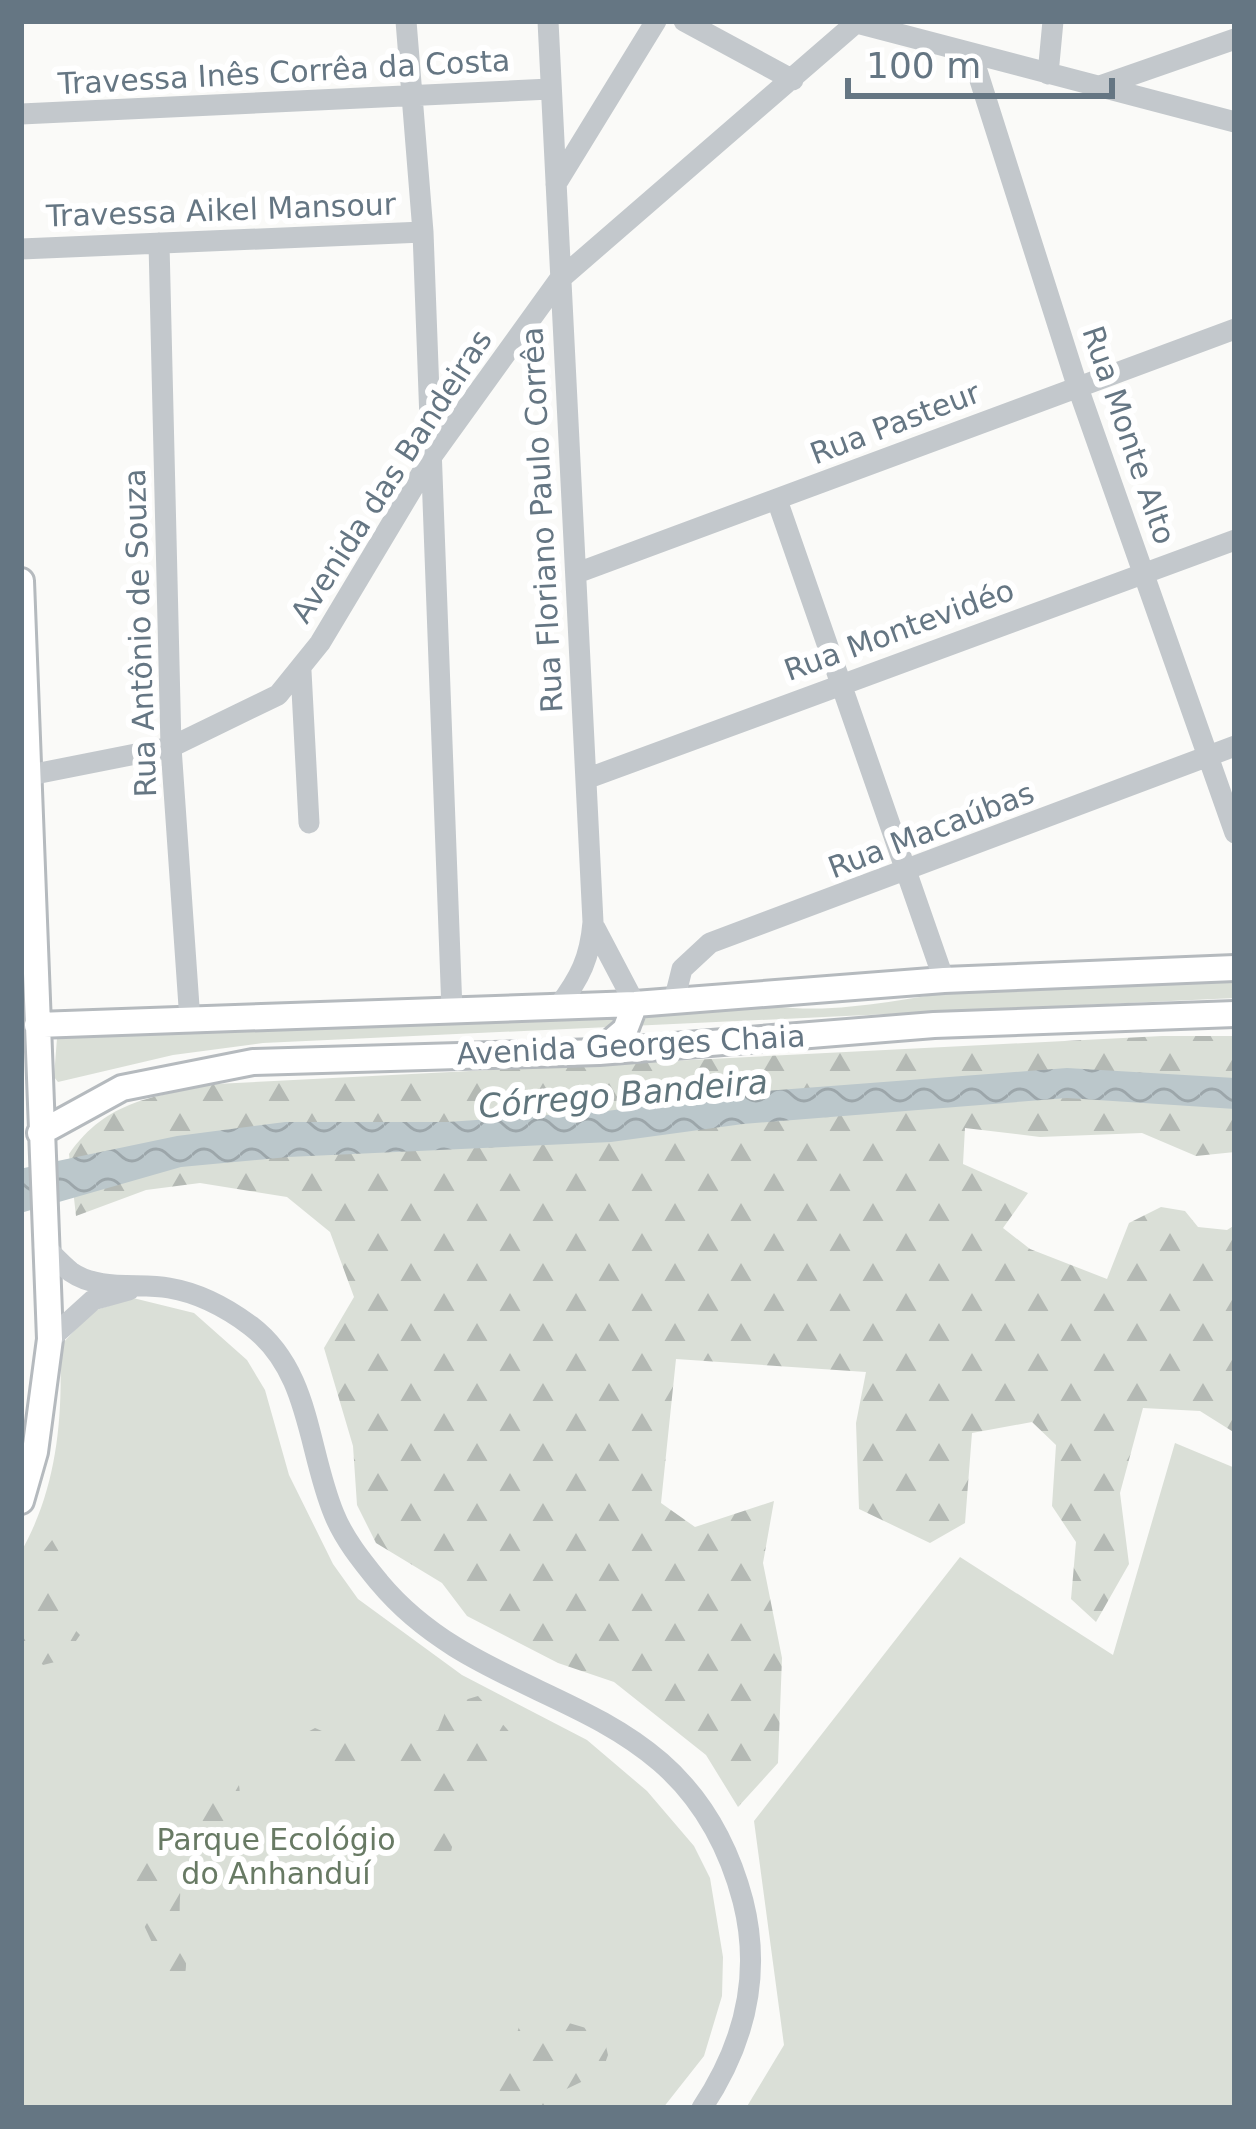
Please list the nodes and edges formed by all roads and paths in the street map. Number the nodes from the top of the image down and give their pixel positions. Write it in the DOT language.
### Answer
graph roads {
  1 [pos="406,21"];
  2 [pos="548,21"];
  3 [pos="656,21"];
  4 [pos="684,21"];
  5 [pos="1053,21"];
  6 [pos="857,22"];
  7 [pos="1235,39"];
  8 [pos="972,55"];
  9 [pos="1048,74"];
  10 [pos="794,80"];
  11 [pos="1099,86"];
  12 [pos="550,89"];
  13 [pos="409,98"];
  14 [pos="21,114"];
  15 [pos="1235,122"];
  16 [pos="556,184"];
  17 [pos="423,232"];
  18 [pos="159,243"];
  19 [pos="21,249"];
  20 [pos="559,280"];
  21 [pos="1235,329"];
  22 [pos="1078,385"];
  23 [pos="432,456"];
  24 [pos="777,500"];
  25 [pos="1235,540"];
  26 [pos="577,573"];
  27 [pos="1145,573"];
  28 [pos="21,581"];
  29 [pos="301,671"];
  30 [pos="842,681"];
  31 [pos="1235,746"];
  32 [pos="171,747"];
  33 [pos="1209,755"];
  34 [pos="30,775"];
  35 [pos="586,779"];
  36 [pos="310,823"];
  37 [pos="1235,833"];
  38 [pos="908,873"];
  39 [pos="592,922"];
  40 [pos="1235,968"];
  41 [pos="944,980"];
  42 [pos="807,994"];
  43 [pos="675,997"];
  44 [pos="635,1004"];
  45 [pos="559,1007"];
  46 [pos="452,1011"];
  47 [pos="1235,1014"];
  48 [pos="190,1021"];
  49 [pos="37,1024"];
  50 [pos="796,1036"];
  51 [pos="599,1052"];
  52 [pos="40,1133"];
  53 [pos="45,1234"];
  54 [pos="141,1286"];
  55 [pos="50,1339"];
  56 [pos="21,1501"];
  57 [pos="703,2108"];
  1 -- 13 [label="street"];
  2 -- 12 [label="street, Rua Floriano Paulo Corrêa"];
  3 -- 16 [label="street"];
  4 -- 10 [label="street"];
  5 -- 9 [label="street"];
  6 -- 8 [label="street"];
  6 -- 10 [label="street, Avenida das Bandeiras"];
  7 -- 11 [label="street"];
  8 -- 9 [label="street"];
  8 -- 22 [label="street, Rua Monte Alto"];
  9 -- 11 [label="street"];
  10 -- 20 [label="street, Avenida das Bandeiras"];
  11 -- 15 [label="street"];
  12 -- 13 [label="street, Travessa Inês Corrêa da Costa"];
  12 -- 16 [label="street, Rua Floriano Paulo Corrêa"];
  13 -- 14 [label="street, Travessa Inês Corrêa da Costa"];
  13 -- 17 [label="street"];
  16 -- 20 [label="street, Rua Floriano Paulo Corrêa"];
  17 -- 18 [label="street, Travessa Aikel Mansour"];
  17 -- 23 [label="street"];
  18 -- 19 [label="street, Travessa Aikel Mansour"];
  18 -- 32 [label="street, Rua Antônio de Souza"];
  20 -- 23 [label="street, Avenida das Bandeiras"];
  20 -- 26 [label="street, Rua Floriano Paulo Corrêa"];
  21 -- 22 [label="street, Rua Pasteur"];
  22 -- 24 [label="street, Rua Pasteur"];
  22 -- 27 [label="street, Rua Monte Alto"];
  23 -- 29 [label="street, Avenida das Bandeiras"];
  23 -- 46 [label="street"];
  24 -- 26 [label="street, Rua Pasteur"];
  24 -- 30 [label="street"];
  25 -- 27 [label="street, Rua Montevidéo"];
  26 -- 35 [label="street, Rua Floriano Paulo Corrêa"];
  27 -- 30 [label="street, Rua Montevidéo"];
  27 -- 33 [label="street, Rua Monte Alto"];
  28 -- 34 [label="main road"];
  29 -- 32 [label="street, Avenida das Bandeiras"];
  29 -- 36 [label="street"];
  30 -- 35 [label="street, Rua Montevidéo"];
  30 -- 38 [label="street"];
  31 -- 33 [label="street, Rua Macaúbas"];
  32 -- 34 [label="street, Avenida das Bandeiras"];
  32 -- 48 [label="street, Rua Antônio de Souza"];
  33 -- 37 [label="street, Rua Monte Alto"];
  33 -- 38 [label="street, Rua Macaúbas"];
  34 -- 49 [label="main road"];
  35 -- 39 [label="street, Rua Floriano Paulo Corrêa"];
  38 -- 41 [label="street"];
  38 -- 43 [label="street, Rua Macaúbas"];
  39 -- 44 [label="street"];
  39 -- 45 [label="street, Rua Floriano Paulo Corrêa"];
  40 -- 41 [label="main road, Avenida Georges Chaia"];
  41 -- 42 [label="main road, Avenida Georges Chaia"];
  42 -- 43 [label="main road, Avenida Georges Chaia"];
  42 -- 50 [label="main road"];
  43 -- 44 [label="main road, Avenida Georges Chaia"];
  44 -- 45 [label="main road, Avenida Georges Chaia"];
  44 -- 51 [label="main road"];
  45 -- 46 [label="main road, Avenida Georges Chaia"];
  46 -- 48 [label="main road, Avenida Georges Chaia"];
  47 -- 50 [label="main road, Avenida Georges Chaia"];
  48 -- 49 [label="main road, Avenida Georges Chaia"];
  49 -- 52 [label="main road"];
  50 -- 51 [label="main road, Avenida Georges Chaia"];
  51 -- 52 [label="main road, Avenida Georges Chaia"];
  52 -- 53 [label="main road"];
  53 -- 54 [label="street"];
  53 -- 55 [label="main road"];
  54 -- 55 [label="street"];
  54 -- 57 [label="street"];
  55 -- 56 [label="main road"];
}
